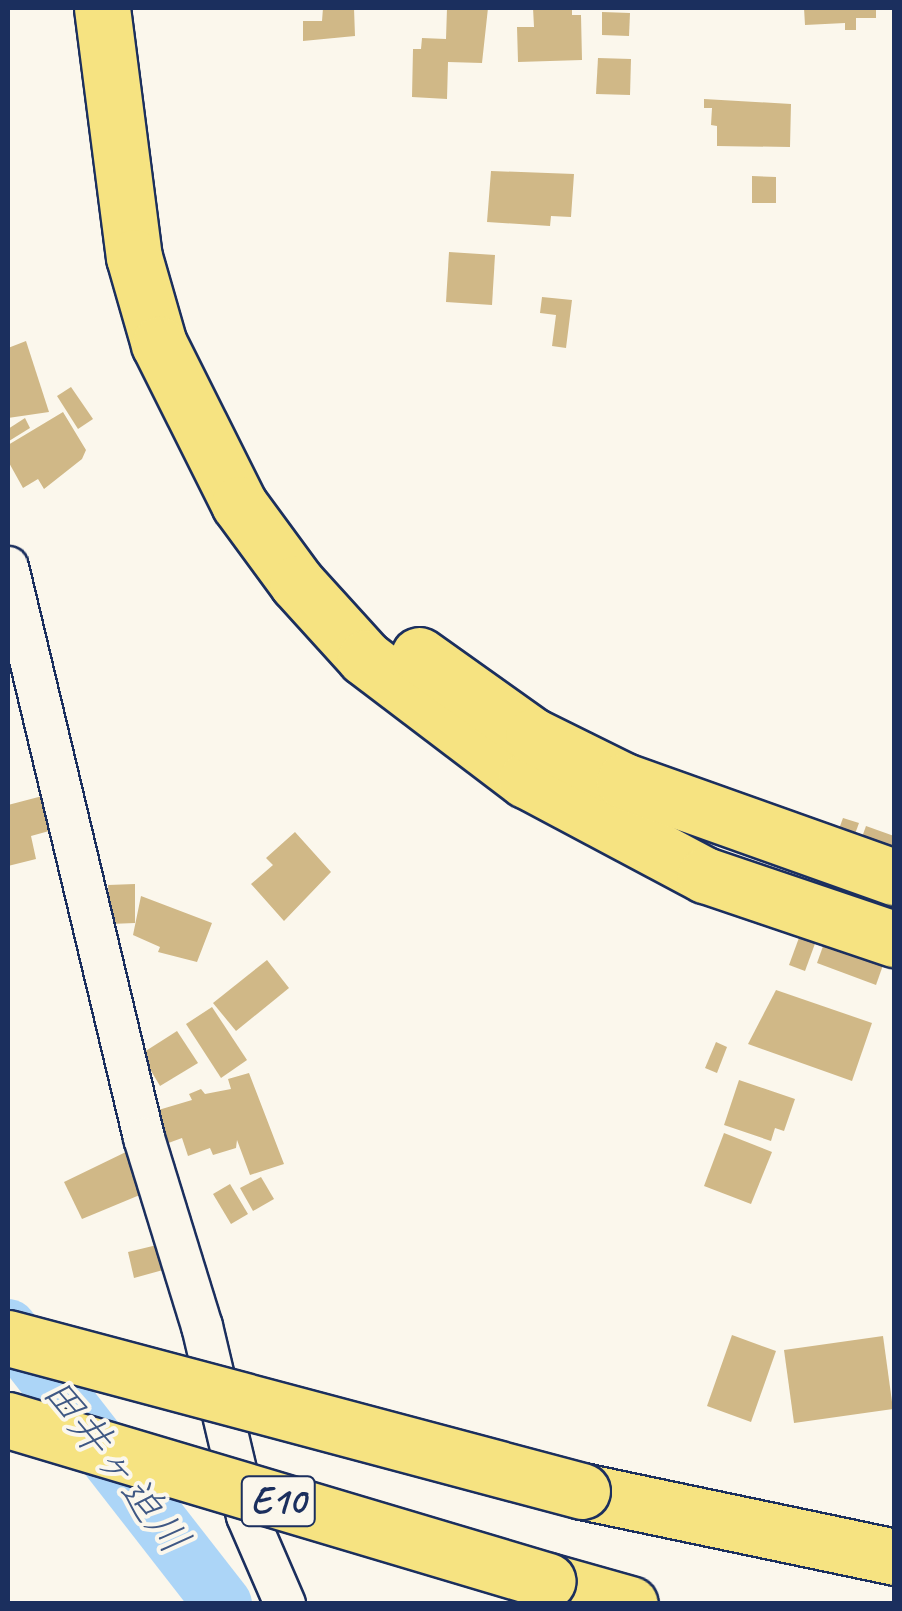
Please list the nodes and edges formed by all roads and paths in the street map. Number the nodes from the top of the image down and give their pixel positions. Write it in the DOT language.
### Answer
graph roads {
  1 [pos="102,8"];
  2 [pos="139,8"];
  3 [pos="8,566"];
  4 [pos="894,877"];
  5 [pos="894,939"];
  6 [pos="8,1338"];
  7 [pos="8,1420"];
  8 [pos="894,1557"];
  9 [pos="285,1604"];
  10 [pos="630,1604"];
  1 -- 5 [label="highway"];
  2 -- 4 [label="highway"];
  3 -- 9 [label="street"];
  6 -- 8 [label="highway, bridge"];
  7 -- 10 [label="highway, E10, bridge"];
}
